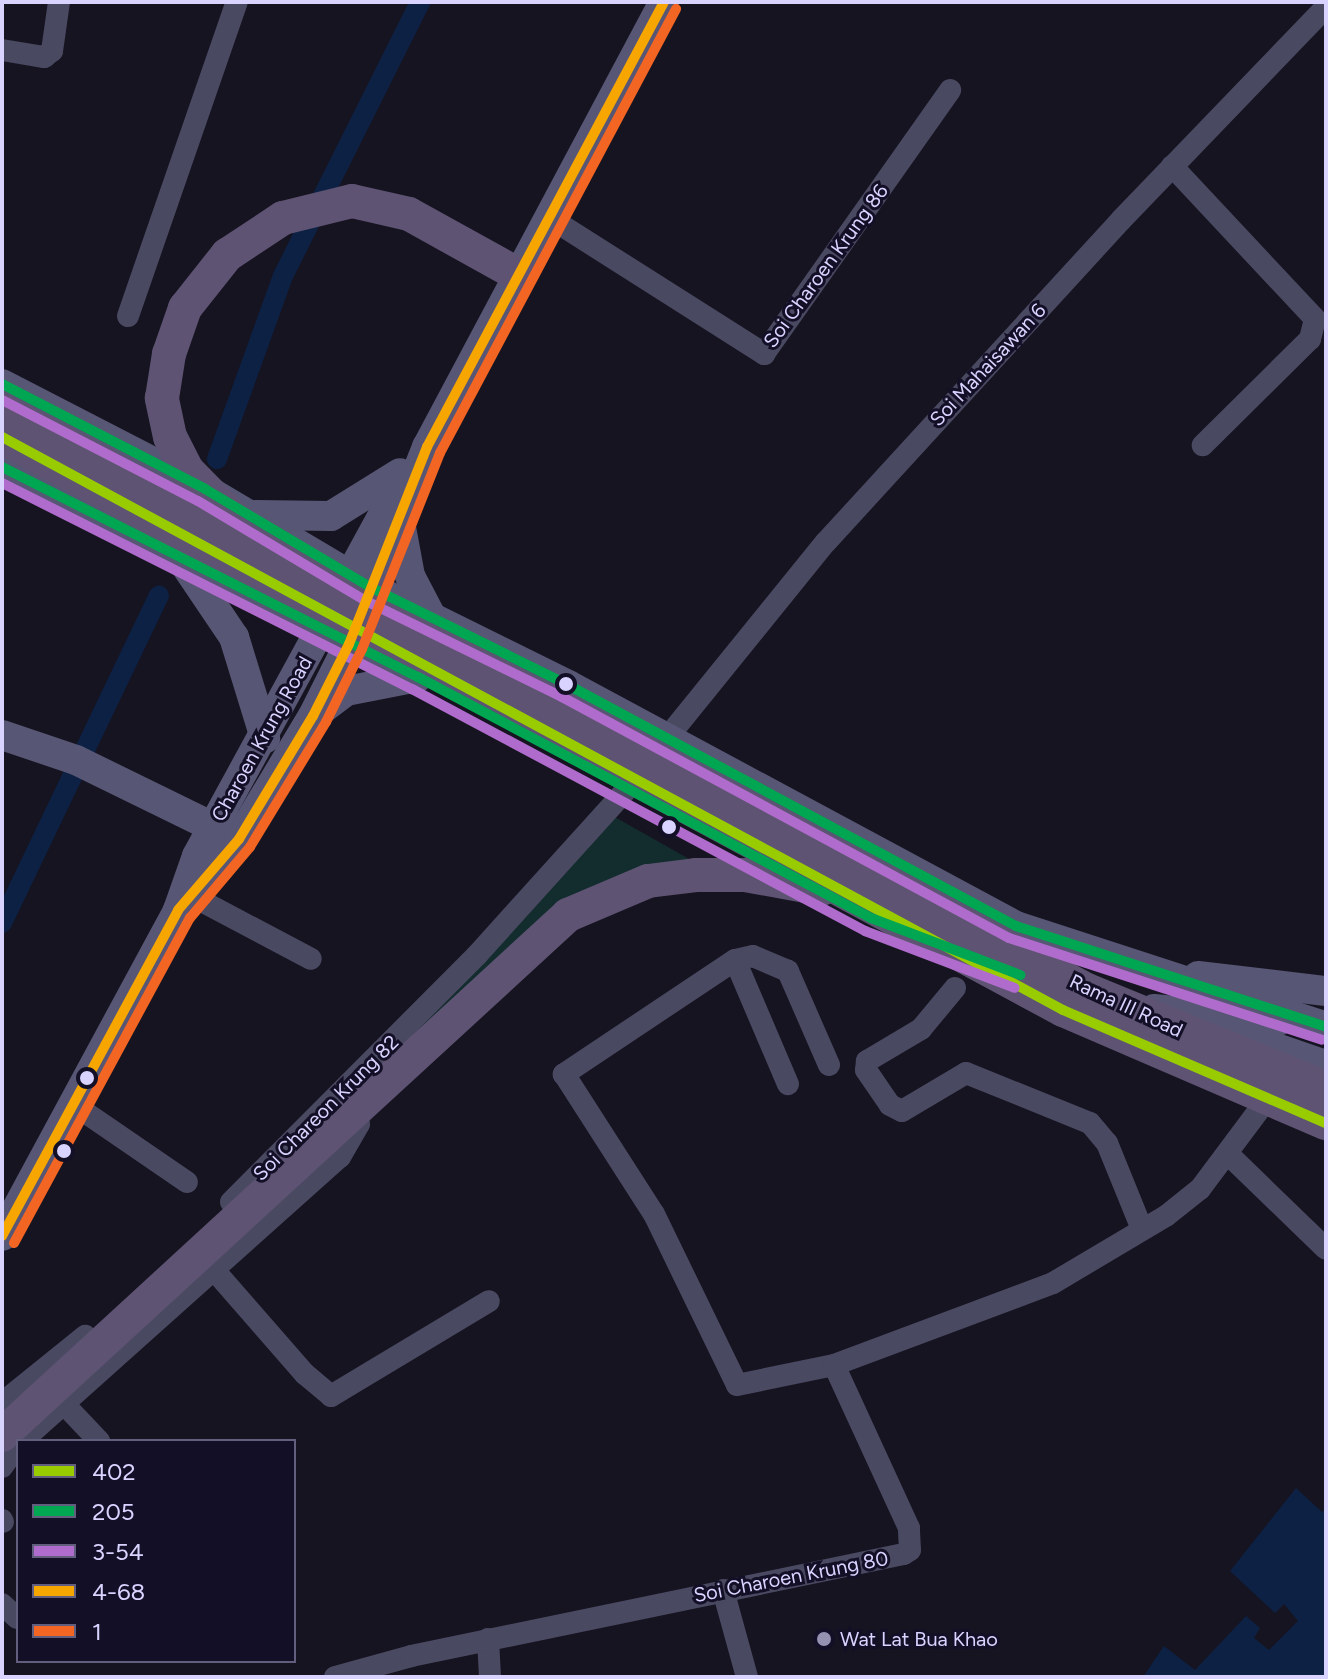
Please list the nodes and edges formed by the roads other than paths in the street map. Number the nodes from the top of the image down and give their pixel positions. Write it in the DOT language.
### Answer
graph roads {
  1 [pos="59,2"];
  2 [pos="237,2"];
  3 [pos="664,2"];
  4 [pos="1326,7"];
  5 [pos="2,50"];
  6 [pos="950,90"];
  7 [pos="1172,166"];
  8 [pos="550,218"];
  9 [pos="519,275"];
  10 [pos="128,316"];
  11 [pos="2,384"];
  12 [pos="2,410"];
  13 [pos="2,437"];
  14 [pos="1203,445"];
  15 [pos="420,456"];
  16 [pos="135,457"];
  17 [pos="2,467"];
  18 [pos="94,513"];
  19 [pos="246,514"];
  20 [pos="400,520"];
  21 [pos="276,552"];
  22 [pos="180,556"];
  23 [pos="358,581"];
  24 [pos="432,618"];
  25 [pos="322,630"];
  26 [pos="349,644"];
  27 [pos="418,677"];
  28 [pos="313,716"];
  29 [pos="2,735"];
  30 [pos="265,738"];
  31 [pos="667,738"];
  32 [pos="627,789"];
  33 [pos="213,827"];
  34 [pos="868,901"];
  35 [pos="186,904"];
  36 [pos="311,959"];
  37 [pos="735,960"];
  38 [pos="1168,977"];
  39 [pos="955,988"];
  40 [pos="1326,991"];
  41 [pos="1180,1014"];
  42 [pos="1295,1020"];
  43 [pos="1326,1027"];
  44 [pos="1312,1061"];
  45 [pos="829,1065"];
  46 [pos="788,1084"];
  47 [pos="1326,1088"];
  48 [pos="345,1092"];
  49 [pos="73,1104"];
  50 [pos="1326,1123"];
  51 [pos="1228,1154"];
  52 [pos="187,1182"];
  53 [pos="1142,1229"];
  54 [pos="2,1236"];
  55 [pos="1326,1249"];
  56 [pos="215,1271"];
  57 [pos="489,1301"];
  58 [pos="834,1365"];
  59 [pos="2,1403"];
  60 [pos="64,1404"];
  61 [pos="2,1435"];
  62 [pos="25,1439"];
  63 [pos="97,1439"];
  64 [pos="16,1448"];
  65 [pos="2,1467"];
  66 [pos="723,1590"];
  67 [pos="488,1639"];
  68 [pos="335,1677"];
  69 [pos="490,1677"];
  70 [pos="747,1677"];
  1 -- 5 [label="street"];
  2 -- 10 [label="street"];
  3 -- 8 [label="main road, Charoen Krung Road"];
  4 -- 7 [label="street, Soi Mahaisawan 6"];
  6 -- 8 [label="street, Soi Charoen Krung 86"];
  7 -- 14 [label="street"];
  7 -- 31 [label="street, Soi Mahaisawan 6"];
  8 -- 9 [label="main road, Charoen Krung Road"];
  9 -- 15 [label="main road, Charoen Krung Road"];
  9 -- 21 [label="main road"];
  11 -- 16 [label="main road"];
  12 -- 21 [label="main road, Rama III Road"];
  13 -- 34 [label="main road, Rama III Road"];
  15 -- 19 [label="main road"];
  15 -- 20 [label="main road, Charoen Krung Road"];
  15 -- 23 [label="main road, Charoen Krung Road"];
  16 -- 18 [label="main road"];
  16 -- 19 [label="main road"];
  17 -- 18 [label="main road"];
  18 -- 22 [label="main road"];
  19 -- 23 [label="main road"];
  20 -- 23 [label="main road, Charoen Krung Road"];
  20 -- 24 [label="main road"];
  21 -- 47 [label="main road, Rama III Road"];
  22 -- 25 [label="main road"];
  22 -- 30 [label="main road"];
  23 -- 24 [label="main road"];
  23 -- 25 [label="main road, Charoen Krung Road"];
  23 -- 26 [label="main road, Charoen Krung Road"];
  24 -- 31 [label="main road"];
  25 -- 26 [label="main road"];
  25 -- 30 [label="main road, Charoen Krung Road"];
  26 -- 27 [label="main road"];
  26 -- 28 [label="main road, Charoen Krung Road"];
  27 -- 28 [label="main road"];
  27 -- 32 [label="main road"];
  28 -- 35 [label="main road, Charoen Krung Road"];
  29 -- 33 [label="main road"];
  30 -- 33 [label="main road, Charoen Krung Road"];
  31 -- 38 [label="main road"];
  32 -- 41 [label="main road"];
  32 -- 48 [label="street, Soi Chareon Krung 82"];
  33 -- 35 [label="main road, Charoen Krung Road"];
  34 -- 50 [label="main road, Rama III Road"];
  34 -- 61 [label="main road"];
  35 -- 36 [label="street"];
  35 -- 49 [label="main road, Charoen Krung Road"];
  37 -- 45 [label="street"];
  37 -- 46 [label="street"];
  37 -- 58 [label="street"];
  38 -- 40 [label="main road"];
  38 -- 42 [label="main road"];
  39 -- 53 [label="street"];
  41 -- 42 [label="main road"];
  41 -- 44 [label="main road"];
  42 -- 43 [label="main road"];
  44 -- 51 [label="street"];
  48 -- 56 [label="street"];
  48 -- 59 [label="street, Soi Chareon Krung 82"];
  49 -- 52 [label="street"];
  49 -- 54 [label="main road, Charoen Krung Road"];
  51 -- 53 [label="street"];
  51 -- 55 [label="street"];
  53 -- 58 [label="street"];
  56 -- 57 [label="street"];
  56 -- 60 [label="street"];
  58 -- 66 [label="street, Soi Charoen Krung 80"];
  60 -- 62 [label="street"];
  60 -- 63 [label="street"];
  64 -- 65 [label="street"];
  66 -- 67 [label="street, Soi Charoen Krung 80"];
  66 -- 70 [label="street"];
  67 -- 68 [label="street, Soi Charoen Krung 80"];
  67 -- 69 [label="street"];
}
